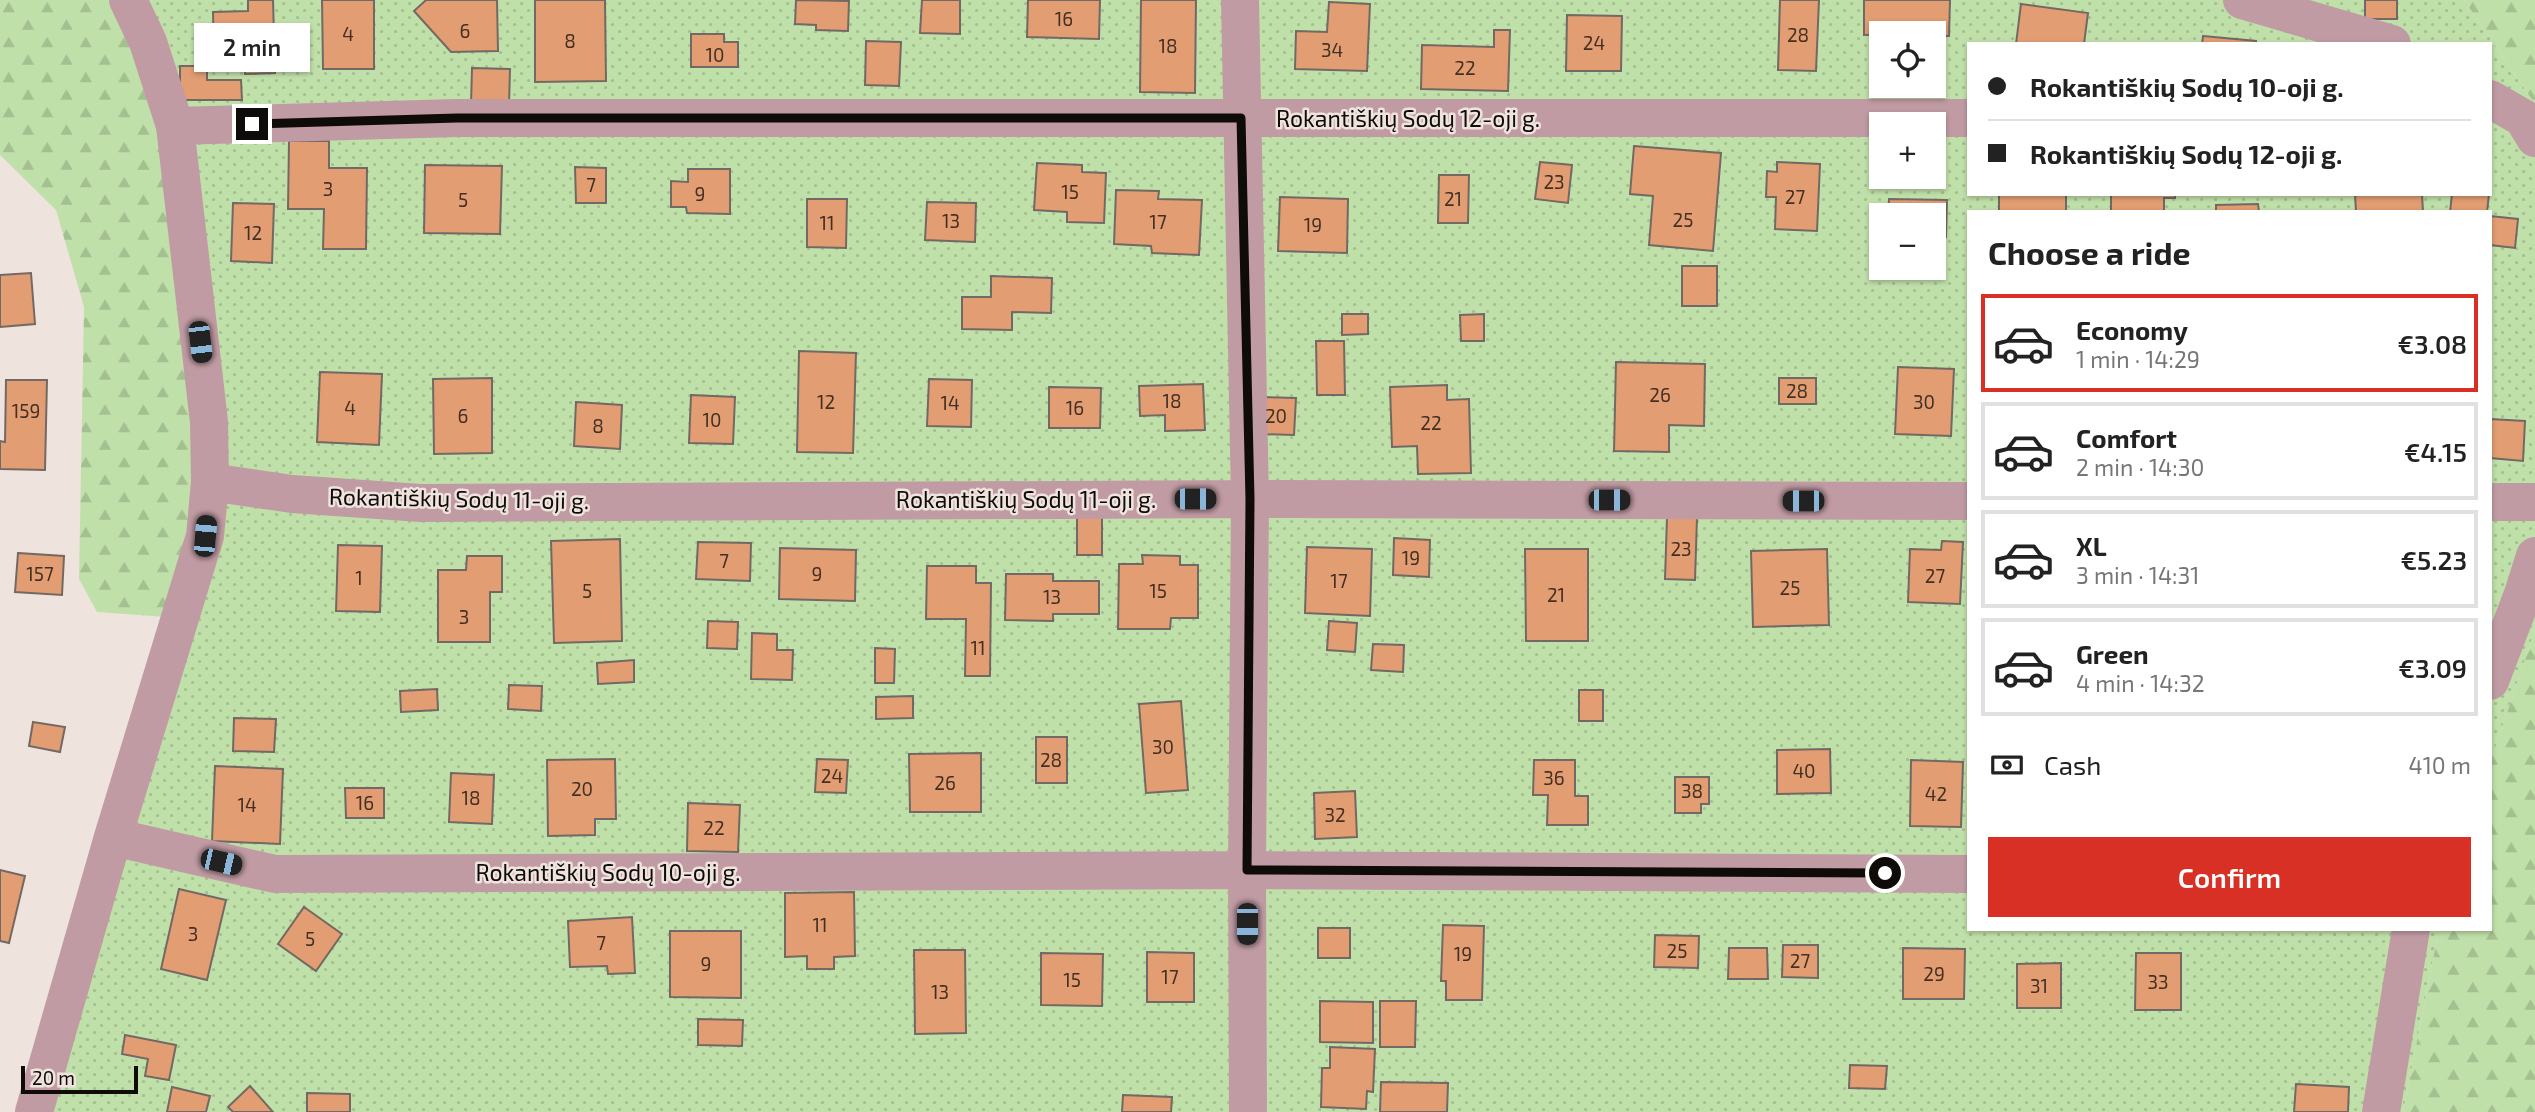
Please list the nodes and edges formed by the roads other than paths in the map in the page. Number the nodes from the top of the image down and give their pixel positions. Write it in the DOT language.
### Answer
graph roads {
  1 [pos="128,0"];
  2 [pos="1240,0"];
  3 [pos="2242,0"];
  4 [pos="2385,42"];
  5 [pos="2492,101"];
  6 [pos="1241,118"];
  7 [pos="1967,118"];
  8 [pos="2516,125"];
  9 [pos="175,127"];
  10 [pos="210,482"];
  11 [pos="1250,499"];
  12 [pos="1967,501"];
  13 [pos="2492,502"];
  14 [pos="2535,502"];
  15 [pos="2535,556"];
  16 [pos="2492,676"];
  17 [pos="113,837"];
  18 [pos="1247,870"];
  19 [pos="1967,874"];
  20 [pos="2410,931"];
  21 [pos="34,1112"];
  22 [pos="1248,1112"];
  23 [pos="2381,1112"];
  1 -- 9 [label="street"];
  2 -- 6 [label="street"];
  3 -- 4 [label="street"];
  5 -- 8 [label="street"];
  6 -- 7 [label="street, Rokantiškių Sodų 12-oji g."];
  6 -- 9 [label="street, Rokantiškių Sodų 12-oji g."];
  6 -- 11 [label="street"];
  9 -- 10 [label="street"];
  10 -- 11 [label="street, Rokantiškių Sodų 11-oji g."];
  10 -- 17 [label="street"];
  11 -- 12 [label="street, Rokantiškių Sodų 11-oji g."];
  11 -- 18 [label="street"];
  13 -- 14 [label="street"];
  15 -- 16 [label="street"];
  17 -- 18 [label="street, Rokantiškių Sodų 10-oji g."];
  17 -- 21 [label="street"];
  18 -- 19 [label="street, Rokantiškių Sodų 10-oji g."];
  18 -- 22 [label="street"];
  20 -- 23 [label="street"];
}
